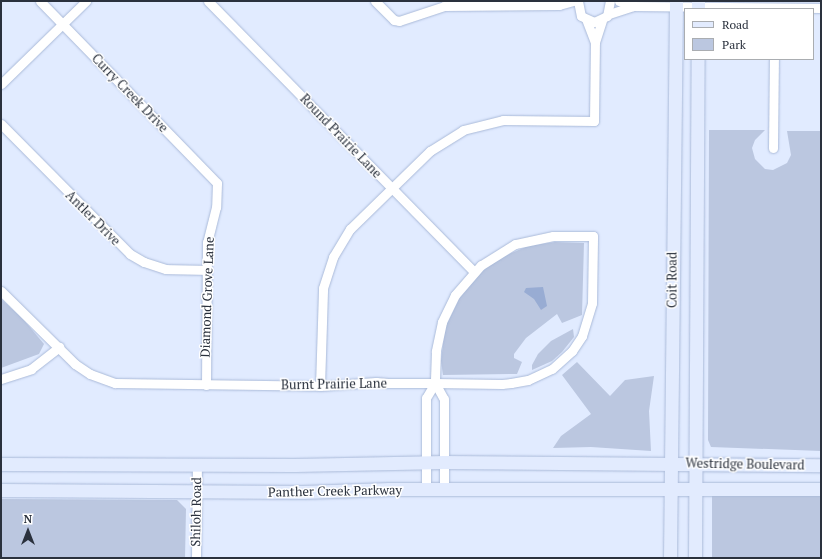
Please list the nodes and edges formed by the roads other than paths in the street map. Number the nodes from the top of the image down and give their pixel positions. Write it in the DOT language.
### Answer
graph roads {
  1 [pos="40,1"];
  2 [pos="86,1"];
  3 [pos="208,1"];
  4 [pos="375,1"];
  5 [pos="573,1"];
  6 [pos="578,1"];
  7 [pos="610,1"];
  8 [pos="619,1"];
  9 [pos="676,4"];
  10 [pos="559,5"];
  11 [pos="633,6"];
  12 [pos="698,6"];
  13 [pos="775,6"];
  14 [pos="821,8"];
  15 [pos="606,17"];
  16 [pos="583,18"];
  17 [pos="63,24"];
  18 [pos="595,42"];
  19 [pos="698,60"];
  20 [pos="774,60"];
  21 [pos="1,84"];
  22 [pos="1,124"];
  23 [pos="773,148"];
  24 [pos="218,187"];
  25 [pos="391,188"];
  26 [pos="206,270"];
  27 [pos="473,271"];
  28 [pos="1,291"];
  29 [pos="59,347"];
  30 [pos="1,379"];
  31 [pos="435,383"];
  32 [pos="206,385"];
  33 [pos="320,386"];
  34 [pos="426,462"];
  35 [pos="444,462"];
  36 [pos="670,463"];
  37 [pos="694,463"];
  38 [pos="1,464"];
  39 [pos="821,464"];
  40 [pos="197,465"];
  41 [pos="695,488"];
  42 [pos="444,489"];
  43 [pos="821,489"];
  44 [pos="1,490"];
  45 [pos="426,490"];
  46 [pos="197,491"];
  47 [pos="670,491"];
  48 [pos="196,558"];
  49 [pos="670,558"];
  50 [pos="695,558"];
  1 -- 17 [label="street, Curry Creek Drive"];
  2 -- 17 [label="street"];
  3 -- 25 [label="street, Round Prairie Lane"];
  4 -- 10 [label="street"];
  5 -- 10 [label="street"];
  6 -- 16 [label="street"];
  7 -- 15 [label="street"];
  8 -- 11 [label="street"];
  9 -- 11 [label="street"];
  9 -- 12 [label="street"];
  9 -- 36 [label="main road, Coit Road"];
  10 -- 16 [label="street"];
  11 -- 15 [label="street"];
  12 -- 13 [label="street"];
  13 -- 14 [label="street"];
  15 -- 16 [label="street"];
  15 -- 18 [label="street"];
  16 -- 18 [label="street"];
  17 -- 21 [label="street"];
  17 -- 24 [label="street, Curry Creek Drive"];
  18 -- 25 [label="street"];
  19 -- 37 [label="main road, Coit Road"];
  20 -- 23 [label="street"];
  22 -- 26 [label="street, Antler Drive"];
  24 -- 26 [label="street, Diamond Grove Lane"];
  25 -- 27 [label="street, Round Prairie Lane"];
  25 -- 33 [label="street"];
  26 -- 32 [label="street, Diamond Grove Lane"];
  27 -- 31 [label="street"];
  27 -- 31 [label="street, Burnt Prairie Lane"];
  28 -- 29 [label="street, Burnt Prairie Lane"];
  29 -- 30 [label="street"];
  29 -- 32 [label="street, Burnt Prairie Lane"];
  31 -- 33 [label="street, Burnt Prairie Lane"];
  31 -- 34 [label="street"];
  31 -- 35 [label="street"];
  32 -- 33 [label="street, Burnt Prairie Lane"];
  34 -- 35 [label="main road, Panther Creek Parkway"];
  34 -- 40 [label="main road, Panther Creek Parkway"];
  34 -- 45 [label="street"];
  35 -- 36 [label="main road, Panther Creek Parkway"];
  35 -- 42 [label="street"];
  36 -- 37 [label="main road, Westridge Boulevard"];
  36 -- 47 [label="main road, Coit Road"];
  37 -- 39 [label="main road, Westridge Boulevard"];
  37 -- 41 [label="main road, Coit Road"];
  38 -- 40 [label="main road, Panther Creek Parkway"];
  40 -- 46 [label="street, Shiloh Road"];
  41 -- 43 [label="main road, Westridge Boulevard"];
  41 -- 47 [label="main road, Westridge Boulevard"];
  41 -- 50 [label="main road, Coit Road"];
  42 -- 45 [label="main road, Panther Creek Parkway"];
  42 -- 47 [label="main road, Panther Creek Parkway"];
  44 -- 46 [label="main road, Panther Creek Parkway"];
  45 -- 46 [label="main road, Panther Creek Parkway"];
  46 -- 48 [label="street, Shiloh Road"];
  47 -- 49 [label="main road, Coit Road"];
}
